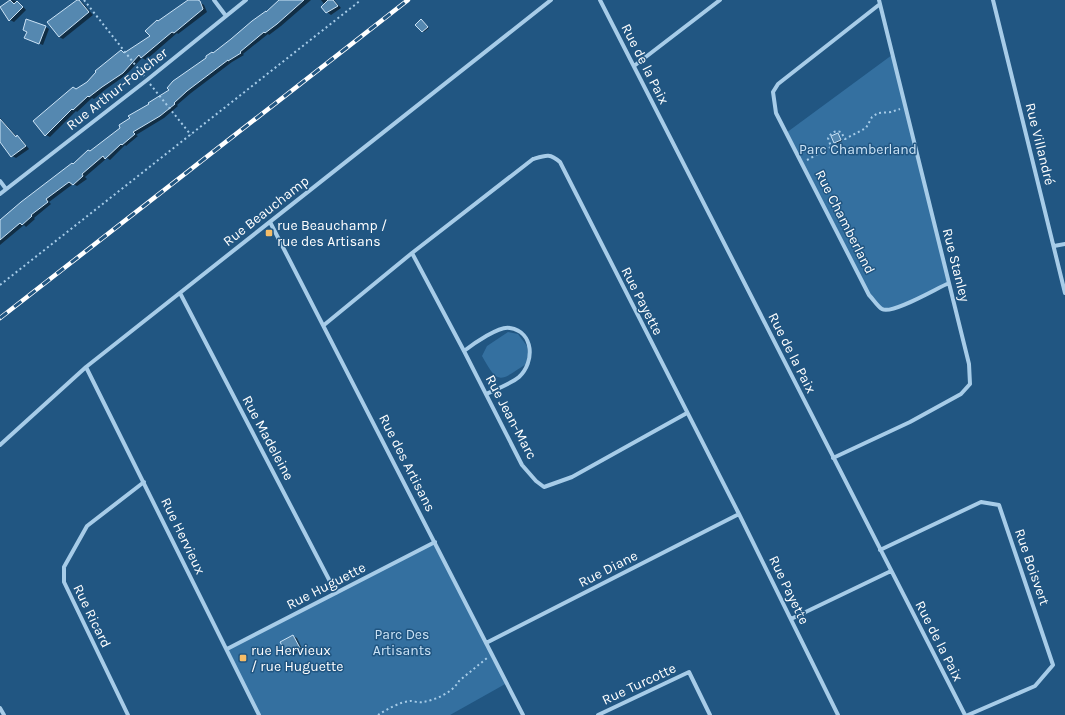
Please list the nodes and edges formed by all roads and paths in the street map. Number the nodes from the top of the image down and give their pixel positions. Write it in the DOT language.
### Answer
graph roads {
  1 [pos="84,0"];
  2 [pos="214,0"];
  3 [pos="246,0"];
  4 [pos="361,0"];
  5 [pos="550,0"];
  6 [pos="600,0"];
  7 [pos="720,0"];
  8 [pos="993,0"];
  9 [pos="879,2"];
  10 [pos="226,16"];
  11 [pos="634,66"];
  12 [pos="147,80"];
  13 [pos="905,107"];
  14 [pos="191,135"];
  15 [pos="802,163"];
  16 [pos="0,181"];
  17 [pos="6,189"];
  18 [pos="0,194"];
  19 [pos="270,222"];
  20 [pos="1065,244"];
  21 [pos="1054,246"];
  22 [pos="412,253"];
  23 [pos="949,282"];
  24 [pos="0,284"];
  25 [pos="180,293"];
  26 [pos="1065,293"];
  27 [pos="324,325"];
  28 [pos="464,351"];
  29 [pos="86,367"];
  30 [pos="486,394"];
  31 [pos="687,413"];
  32 [pos="0,445"];
  33 [pos="833,458"];
  34 [pos="144,482"];
  35 [pos="739,514"];
  36 [pos="435,542"];
  37 [pos="880,550"];
  38 [pos="891,571"];
  39 [pos="336,593"];
  40 [pos="791,618"];
  41 [pos="486,643"];
  42 [pos="226,649"];
  43 [pos="492,655"];
  44 [pos="0,708"];
  45 [pos="4,715"];
  46 [pos="128,715"];
  47 [pos="259,715"];
  48 [pos="378,715"];
  49 [pos="523,715"];
  50 [pos="598,715"];
  51 [pos="710,715"];
  52 [pos="838,715"];
  53 [pos="965,715"];
  54 [pos="968,715"];
  1 -- 12 [label="path"];
  2 -- 10 [label="street"];
  3 -- 10 [label="street, Rue Arthur-Foucher"];
  4 -- 14 [label="path"];
  5 -- 19 [label="street, Rue Beauchamp"];
  6 -- 11 [label="street, Rue de la Paix"];
  7 -- 11 [label="street"];
  8 -- 21 [label="street, Rue Villandré"];
  9 -- 15 [label="street, Rue Chamberland"];
  9 -- 23 [label="street, Rue Stanley"];
  10 -- 12 [label="street, Rue Arthur-Foucher"];
  11 -- 33 [label="street, Rue de la Paix"];
  12 -- 14 [label="path"];
  12 -- 17 [label="street, Rue Arthur-Foucher"];
  13 -- 15 [label="path"];
  14 -- 24 [label="path"];
  15 -- 23 [label="street, Rue Chamberland"];
  16 -- 17 [label="street"];
  17 -- 18 [label="street, Rue Arthur-Foucher"];
  19 -- 25 [label="street, Rue Beauchamp"];
  19 -- 27 [label="street, Rue des Artisans"];
  20 -- 21 [label="street"];
  21 -- 26 [label="street, Rue Villandré"];
  22 -- 27 [label="street, Rue Payette"];
  22 -- 28 [label="street, Rue Jean-Marc"];
  22 -- 31 [label="street, Rue Payette"];
  23 -- 33 [label="street, Rue Stanley"];
  25 -- 29 [label="street, Rue Beauchamp"];
  25 -- 39 [label="street, Rue Madeleine"];
  27 -- 36 [label="street, Rue des Artisans"];
  28 -- 30 [label="street, Rue Jean-Marc"];
  28 -- 30 [label="street"];
  29 -- 32 [label="street, Rue Beauchamp"];
  29 -- 34 [label="street, Rue Hervieux"];
  30 -- 31 [label="street, Rue Jean-Marc"];
  31 -- 35 [label="street, Rue Payette"];
  33 -- 37 [label="street, Rue de la Paix"];
  34 -- 42 [label="street, Rue Hervieux"];
  34 -- 46 [label="street, Rue Ricard"];
  35 -- 40 [label="street, Rue Payette"];
  35 -- 41 [label="street, Rue Diane"];
  36 -- 39 [label="street, Rue Huguette"];
  36 -- 41 [label="street, Rue des Artisans"];
  37 -- 38 [label="street, Rue de la Paix"];
  37 -- 54 [label="street, Rue Boisvert"];
  38 -- 40 [label="street"];
  38 -- 53 [label="street, Rue de la Paix"];
  39 -- 42 [label="street, Rue Huguette"];
  40 -- 52 [label="street, Rue Payette"];
  41 -- 43 [label="street, Rue des Artisans"];
  42 -- 47 [label="street, Rue Hervieux"];
  43 -- 48 [label="path"];
  43 -- 49 [label="street, Rue des Artisans"];
  44 -- 45 [label="street"];
  50 -- 51 [label="street, Rue Turcotte"];
}
